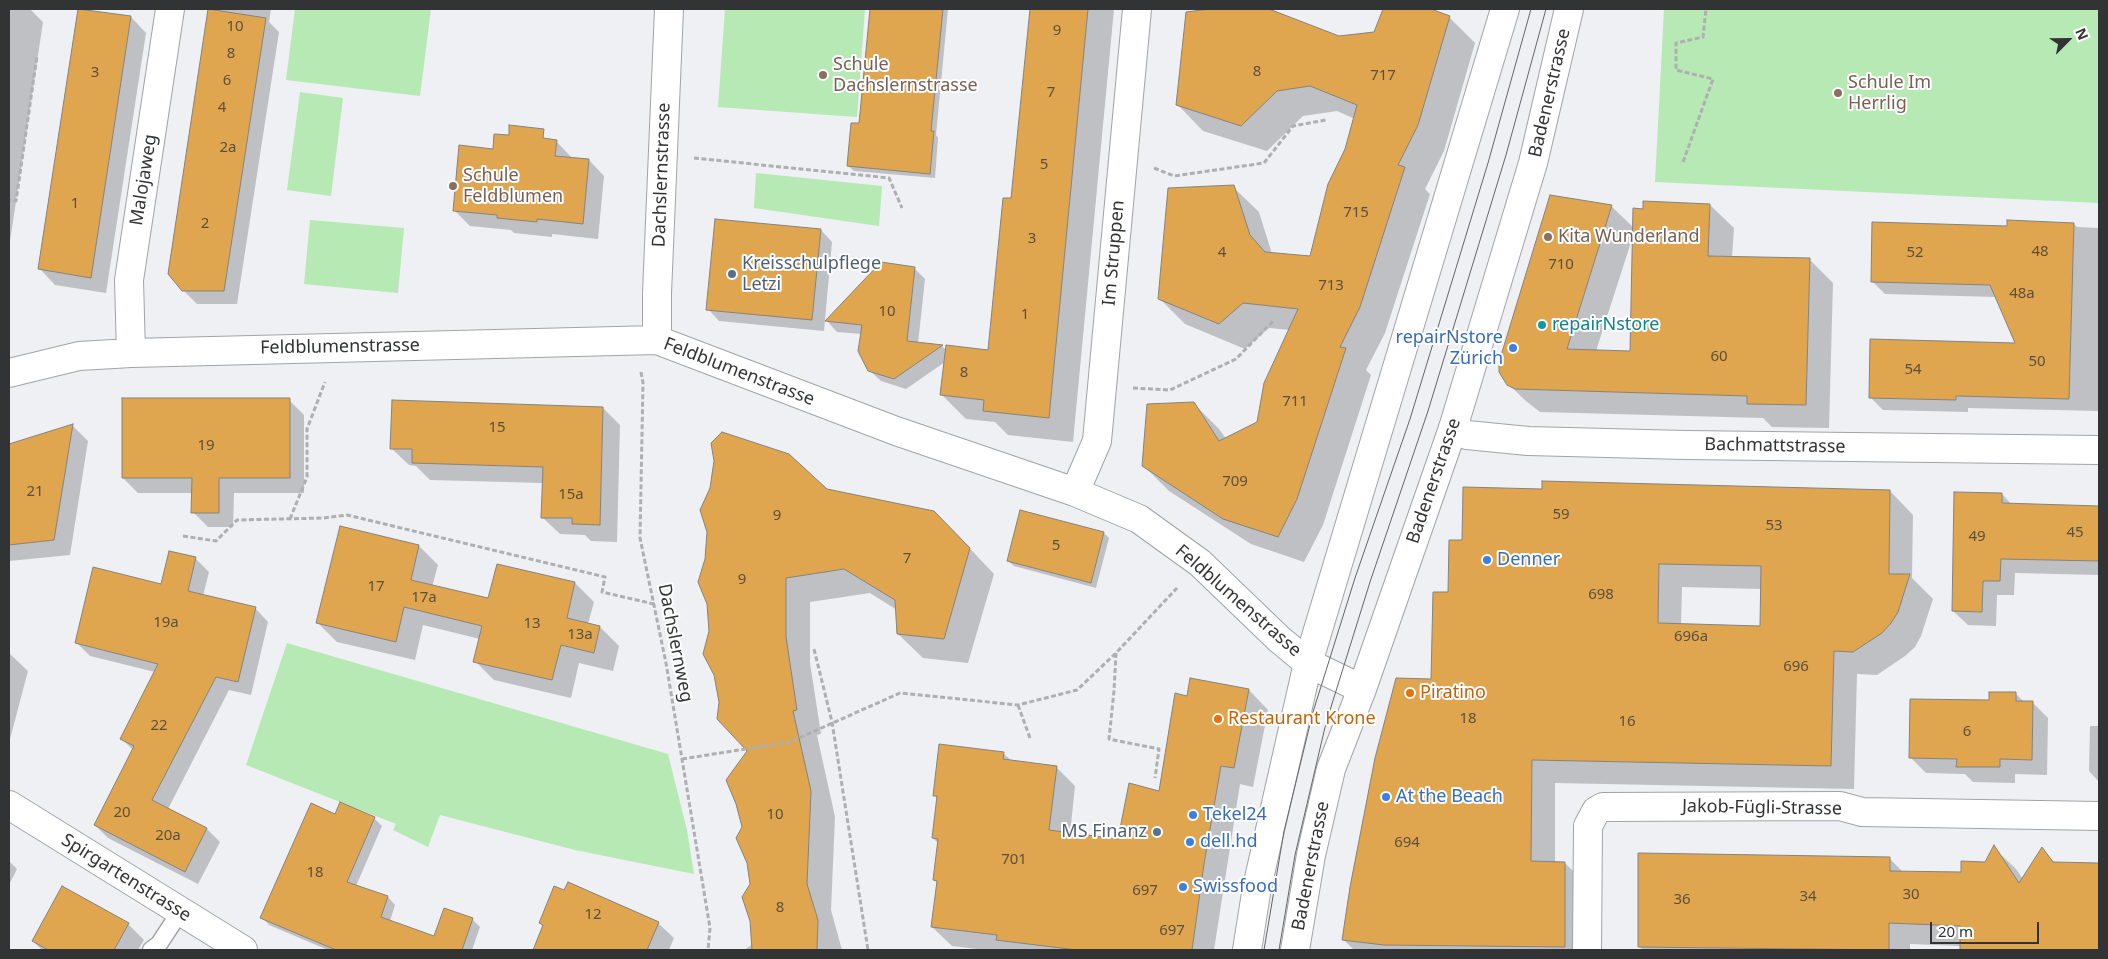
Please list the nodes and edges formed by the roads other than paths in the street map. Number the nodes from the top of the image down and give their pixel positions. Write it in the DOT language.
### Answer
graph roads {
  1 [pos="170,9"];
  2 [pos="669,9"];
  3 [pos="1136,9"];
  4 [pos="1505,9"];
  5 [pos="1569,9"];
  6 [pos="648,340"];
  7 [pos="131,353"];
  8 [pos="9,373"];
  9 [pos="1453,428"];
  10 [pos="2099,450"];
  11 [pos="1075,492"];
  12 [pos="1308,663"];
  13 [pos="1362,689"];
  14 [pos="9,806"];
  15 [pos="2099,816"];
  16 [pos="180,912"];
  17 [pos="151,950"];
  18 [pos="244,950"];
  19 [pos="1247,950"];
  20 [pos="1295,950"];
  21 [pos="1587,950"];
  1 -- 7 [label="street, Malojaweg"];
  2 -- 6 [label="street, Dachslernstrasse"];
  3 -- 11 [label="street, Im Struppen"];
  4 -- 12 [label="street"];
  5 -- 9 [label="street, Badenerstrasse"];
  6 -- 7 [label="street, Feldblumenstrasse"];
  6 -- 11 [label="street, Feldblumenstrasse"];
  7 -- 8 [label="street, Feldblumenstrasse"];
  9 -- 10 [label="street, Bachmattstrasse"];
  9 -- 13 [label="street, Badenerstrasse"];
  11 -- 12 [label="street, Feldblumenstrasse"];
  12 -- 13 [label="street, Feldblumenstrasse"];
  12 -- 19 [label="street"];
  13 -- 20 [label="street, Badenerstrasse"];
  14 -- 16 [label="street, Spirgartenstrasse"];
  15 -- 21 [label="street, Jakob-Fügli-Strasse"];
  16 -- 17 [label="lane"];
  16 -- 18 [label="street, Spirgartenstrasse"];
}
